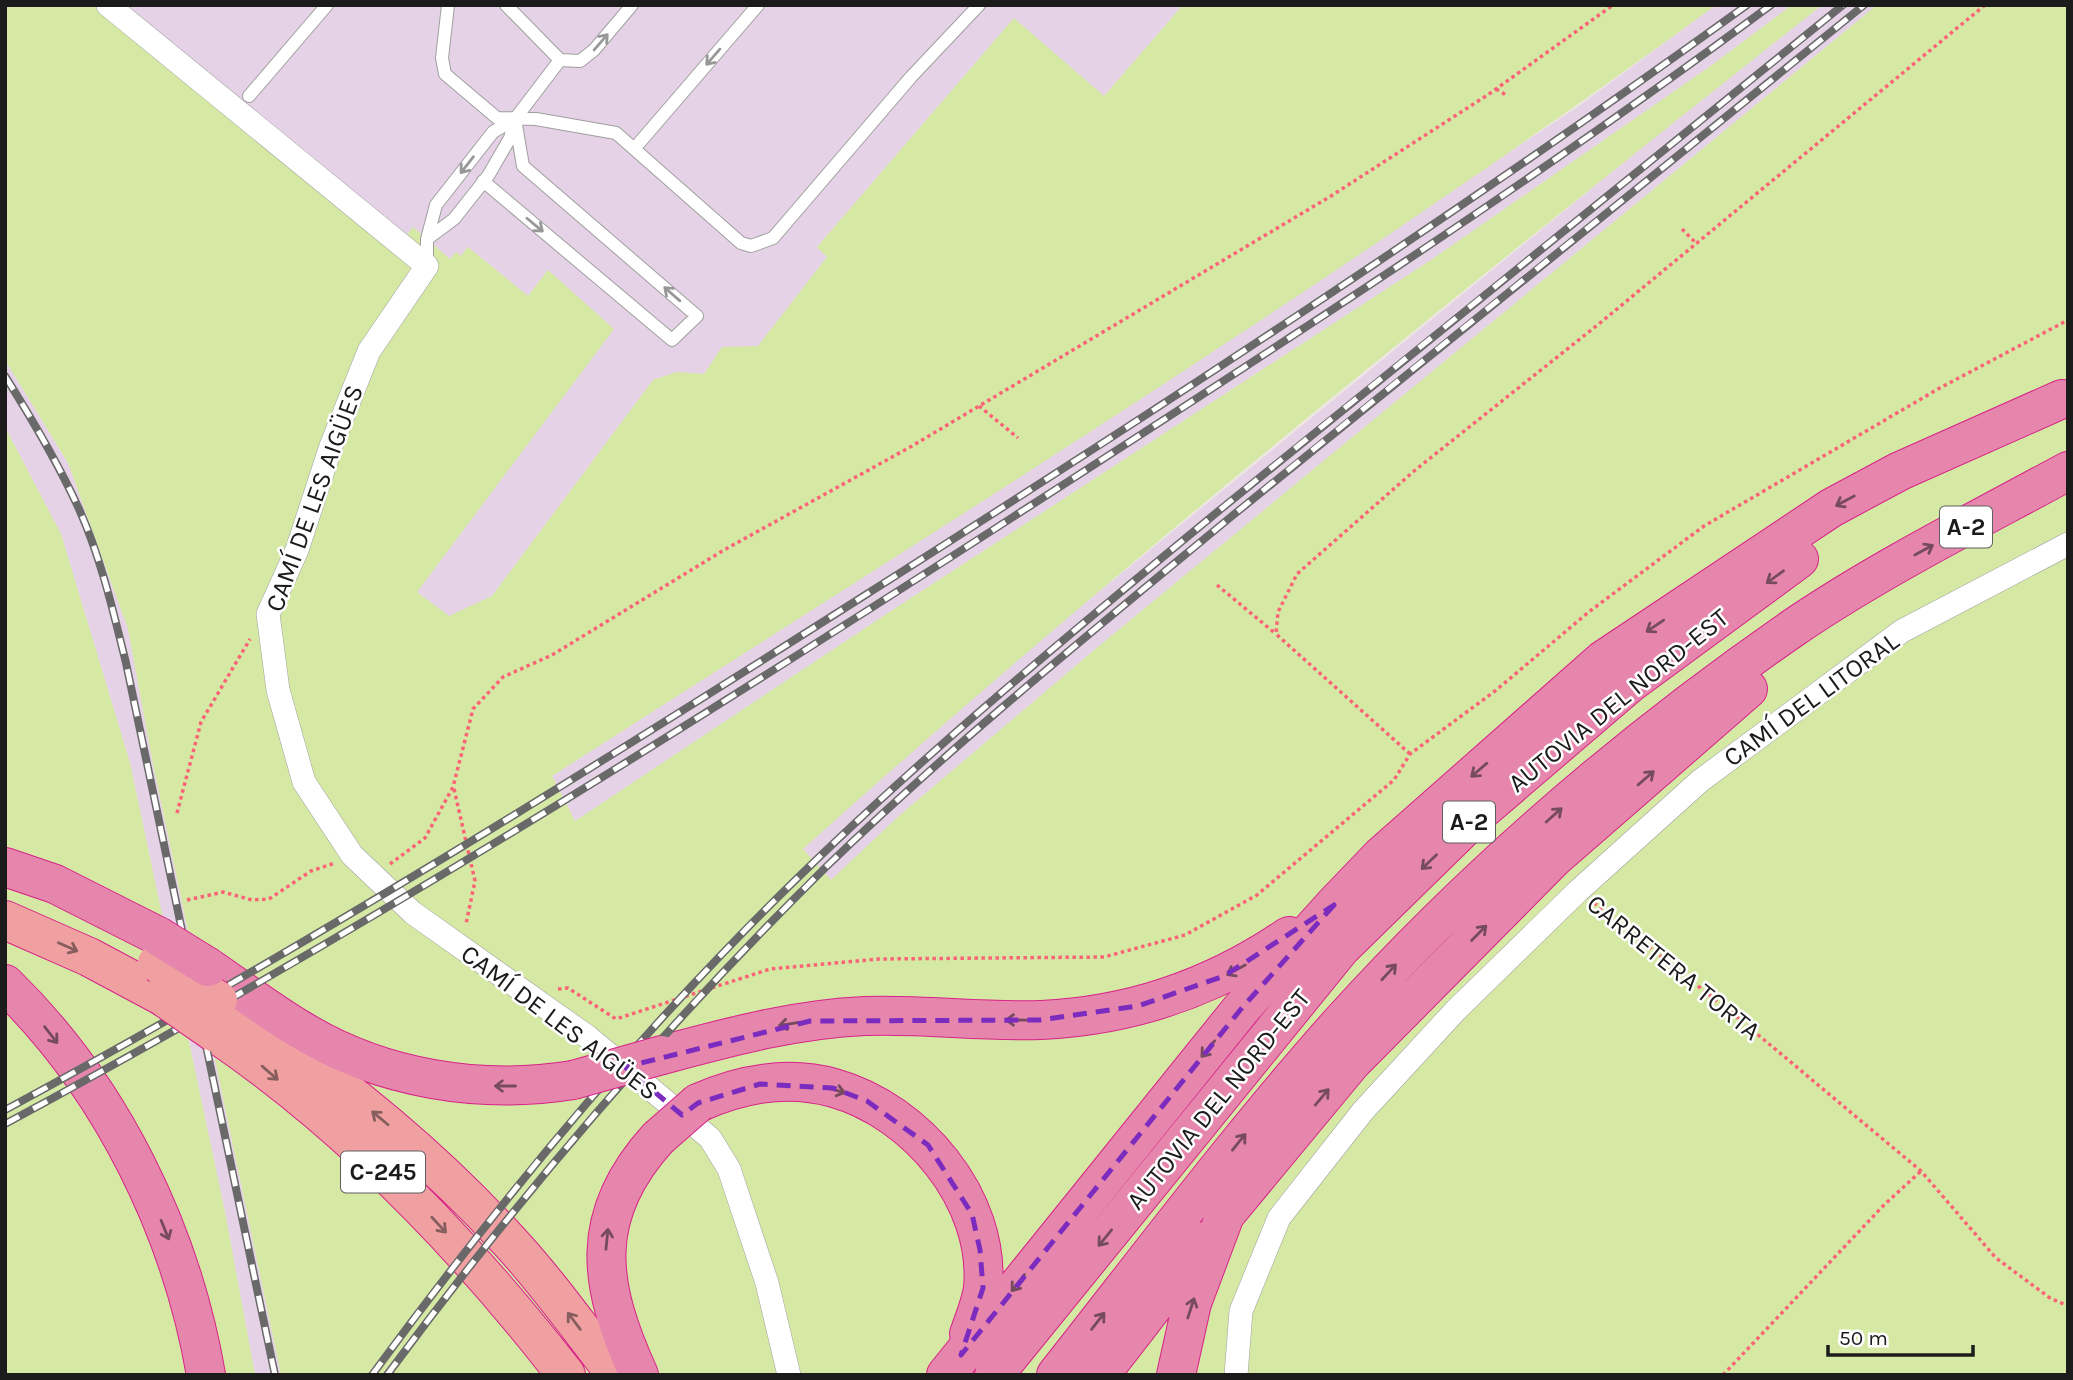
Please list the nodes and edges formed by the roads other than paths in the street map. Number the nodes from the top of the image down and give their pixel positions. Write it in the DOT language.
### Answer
graph roads {
  1 [pos="108,5"];
  2 [pos="327,5"];
  3 [pos="448,5"];
  4 [pos="506,5"];
  5 [pos="632,5"];
  6 [pos="758,5"];
  7 [pos="979,5"];
  8 [pos="560,60"];
  9 [pos="249,96"];
  10 [pos="515,119"];
  11 [pos="634,149"];
  12 [pos="483,181"];
  13 [pos="427,239"];
  14 [pos="426,267"];
  15 [pos="2065,398"];
  16 [pos="2068,471"];
  17 [pos="2068,544"];
  18 [pos="1864,583"];
  19 [pos="5,867"];
  20 [pos="1578,891"];
  21 [pos="5,893"];
  22 [pos="1334,905"];
  23 [pos="5,920"];
  24 [pos="159,965"];
  25 [pos="5,984"];
  26 [pos="213,1000"];
  27 [pos="1225,1215"];
  28 [pos="954,1365"];
  29 [pos="206,1375"];
  30 [pos="566,1375"];
  31 [pos="616,1375"];
  32 [pos="639,1375"];
  33 [pos="789,1375"];
  34 [pos="994,1375"];
  35 [pos="1056,1375"];
  36 [pos="1100,1375"];
  37 [pos="1176,1375"];
  38 [pos="1236,1375"];
  1 -- 14 [label="street"];
  2 -- 9 [label="lane"];
  3 -- 10 [label="lane"];
  4 -- 8 [label="lane"];
  8 -- 5 [label="lane, one-way"];
  6 -- 11 [label="lane, one-way"];
  7 -- 11 [label="lane"];
  8 -- 10 [label="lane"];
  10 -- 11 [label="lane"];
  10 -- 12 [label="lane"];
  12 -- 10 [label="lane, one-way"];
  10 -- 13 [label="lane, one-way"];
  12 -- 13 [label="lane"];
  13 -- 14 [label="lane"];
  14 -- 33 [label="street, CAMÍ DE LES AIGÜES"];
  15 -- 22 [label="highway, one-way"];
  15 -- 34 [label="highway, AUTOVIA DEL NORD-EST / A-2, one-way"];
  18 -- 16 [label="highway, AUTOVIA DEL NORD-EST / A-2, one-way"];
  17 -- 20 [label="street, CAMÍ DEL LITORAL"];
  27 -- 18 [label="highway, one-way"];
  35 -- 18 [label="highway, AUTOVIA DEL NORD-EST / A-2, one-way"];
  19 -- 24 [label="highway"];
  20 -- 38 [label="street, CARRETERA TORTA"];
  21 -- 24 [label="highway, C-245"];
  22 -- 26 [label="highway, one-way, bridge"];
  22 -- 28 [label="highway, one-way"];
  23 -- 24 [label="highway, C-245, one-way"];
  24 -- 26 [label="highway, bridge"];
  24 -- 26 [label="highway, C-245, bridge"];
  25 -- 29 [label="highway, one-way"];
  26 -- 30 [label="highway, C-245, one-way"];
  31 -- 26 [label="highway, C-245, one-way"];
  27 -- 36 [label="highway"];
  37 -- 27 [label="highway, one-way"];
  32 -- 28 [label="highway, one-way, bridge"];
}
